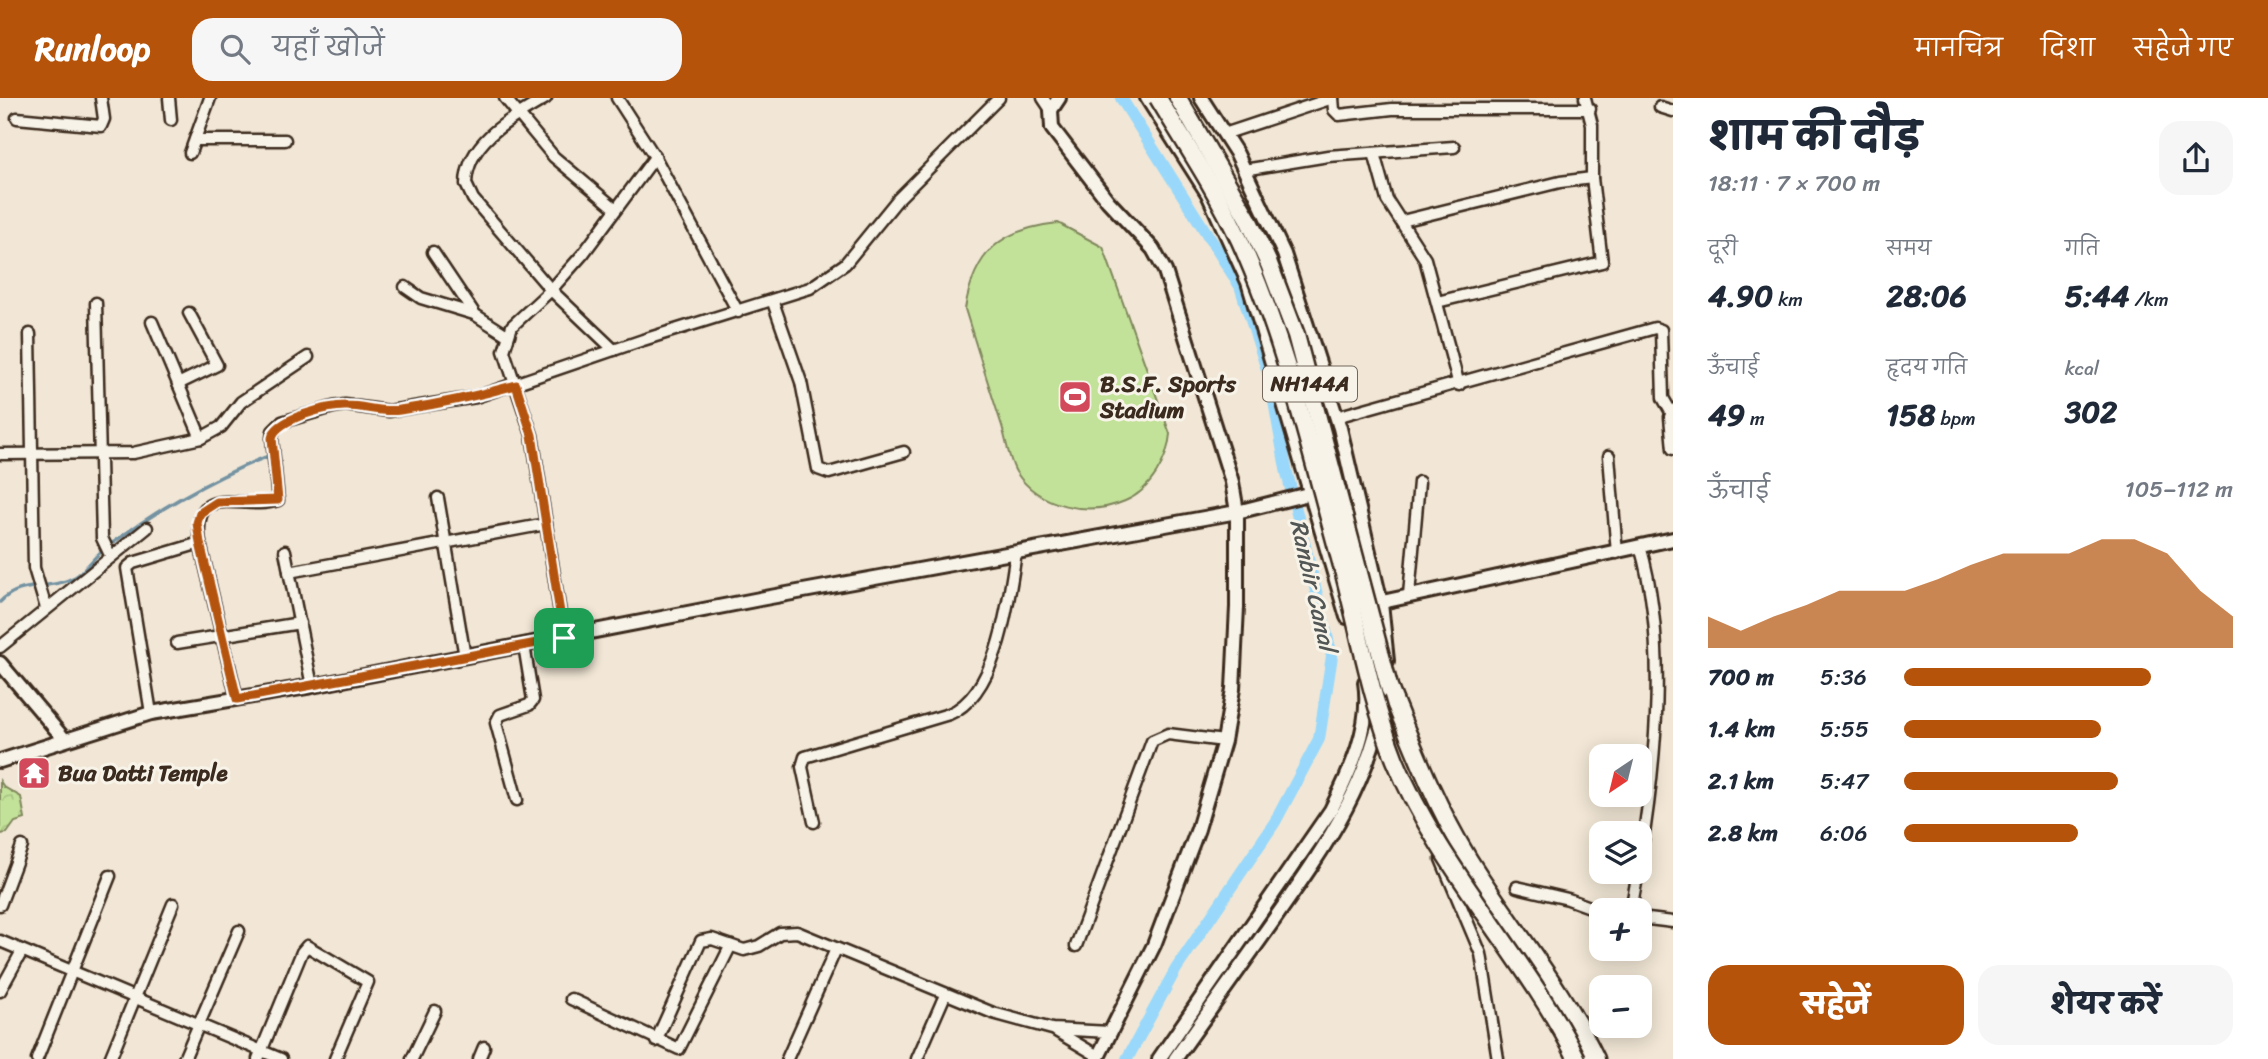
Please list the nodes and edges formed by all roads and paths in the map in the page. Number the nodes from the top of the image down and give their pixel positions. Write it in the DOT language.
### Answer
graph roads {
  1 [pos="101,98"];
  2 [pos="169,98"];
  3 [pos="210,98"];
  4 [pos="505,98"];
  5 [pos="546,98"];
  6 [pos="617,98"];
  7 [pos="999,98"];
  8 [pos="1043,98"];
  9 [pos="1059,98"];
  10 [pos="1147,98"];
  11 [pos="1158,98"];
  12 [pos="1178,98"];
  13 [pos="1201,98"];
  14 [pos="1333,98"];
  15 [pos="1585,98"];
  16 [pos="1513,102"];
  17 [pos="1660,107"];
  18 [pos="1590,109"];
  19 [pos="1051,110"];
  20 [pos="1673,111"];
  21 [pos="517,115"];
  22 [pos="17,118"];
  23 [pos="171,120"];
  24 [pos="1224,134"];
  25 [pos="195,140"];
  26 [pos="285,140"];
  27 [pos="1454,148"];
  28 [pos="190,153"];
  29 [pos="1374,153"];
  30 [pos="655,157"];
  31 [pos="1244,170"];
  32 [pos="1592,177"];
  33 [pos="616,209"];
  34 [pos="1402,221"];
  35 [pos="433,253"];
  36 [pos="405,287"];
  37 [pos="551,290"];
  38 [pos="773,302"];
  39 [pos="1437,302"];
  40 [pos="96,303"];
  41 [pos="738,312"];
  42 [pos="189,313"];
  43 [pos="474,314"];
  44 [pos="152,322"];
  45 [pos="30,334"];
  46 [pos="507,335"];
  47 [pos="614,350"];
  48 [pos="308,357"];
  49 [pos="178,384"];
  50 [pos="516,385"];
  51 [pos="1459,385"];
  52 [pos="1672,411"];
  53 [pos="1336,417"];
  54 [pos="201,438"];
  55 [pos="1673,449"];
  56 [pos="904,452"];
  57 [pos="101,453"];
  58 [pos="0,454"];
  59 [pos="32,454"];
  60 [pos="1609,456"];
  61 [pos="1419,482"];
  62 [pos="1309,494"];
  63 [pos="438,498"];
  64 [pos="1237,512"];
  65 [pos="546,524"];
  66 [pos="147,528"];
  67 [pos="1673,539"];
  68 [pos="445,541"];
  69 [pos="200,543"];
  70 [pos="1640,546"];
  71 [pos="285,551"];
  72 [pos="1016,552"];
  73 [pos="108,553"];
  74 [pos="1616,553"];
  75 [pos="289,572"];
  76 [pos="1409,595"];
  77 [pos="1381,603"];
  78 [pos="46,608"];
  79 [pos="1345,608"];
  80 [pos="300,623"];
  81 [pos="222,636"];
  82 [pos="564,638"];
  83 [pos="177,643"];
  84 [pos="524,645"];
  85 [pos="0,646"];
  86 [pos="465,657"];
  87 [pos="0,663"];
  88 [pos="1365,679"];
  89 [pos="312,686"];
  90 [pos="237,699"];
  91 [pos="151,713"];
  92 [pos="1380,722"];
  93 [pos="65,740"];
  94 [pos="1224,741"];
  95 [pos="0,761"];
  96 [pos="517,800"];
  97 [pos="1646,821"];
  98 [pos="814,822"];
  99 [pos="22,846"];
  100 [pos="110,876"];
  101 [pos="1517,887"];
  102 [pos="173,904"];
  103 [pos="0,905"];
  104 [pos="1589,908"];
  105 [pos="1652,919"];
  106 [pos="1673,922"];
  107 [pos="239,931"];
  108 [pos="0,942"];
  109 [pos="1076,946"];
  110 [pos="730,947"];
  111 [pos="836,949"];
  112 [pos="22,951"];
  113 [pos="71,971"];
  114 [pos="0,991"];
  115 [pos="945,995"];
  116 [pos="135,997"];
  117 [pos="571,999"];
  118 [pos="435,1012"];
  119 [pos="199,1025"];
  120 [pos="1052,1030"];
  121 [pos="1110,1032"];
  122 [pos="656,1041"];
  123 [pos="484,1047"];
  124 [pos="260,1055"];
  125 [pos="1097,1057"];
  126 [pos="37,1059"];
  127 [pos="110,1059"];
  128 [pos="184,1059"];
  129 [pos="281,1059"];
  130 [pos="335,1059"];
  131 [pos="412,1059"];
  132 [pos="479,1059"];
  133 [pos="787,1059"];
  134 [pos="917,1059"];
  135 [pos="1159,1059"];
  136 [pos="1175,1059"];
  137 [pos="1498,1059"];
  138 [pos="1577,1059"];
  139 [pos="1596,1059"];
  1 -- 22 [label="street"];
  2 -- 23 [label="street"];
  3 -- 25 [label="street"];
  4 -- 21 [label="street"];
  5 -- 21 [label="street"];
  6 -- 30 [label="street"];
  7 -- 38 [label="street"];
  8 -- 19 [label="street"];
  9 -- 19 [label="street"];
  10 -- 62 [label="street"];
  11 -- 138 [label="highway, NH144A, bridge"];
  12 -- 139 [label="highway, NH144A, bridge"];
  13 -- 24 [label="street"];
  14 -- 16 [label="street"];
  14 -- 24 [label="street"];
  15 -- 18 [label="street"];
  16 -- 18 [label="street"];
  17 -- 20 [label="street"];
  18 -- 32 [label="street"];
  19 -- 64 [label="street"];
  21 -- 33 [label="street"];
  21 -- 37 [label="street"];
  24 -- 31 [label="street"];
  25 -- 26 [label="street"];
  25 -- 28 [label="street"];
  27 -- 29 [label="street"];
  29 -- 31 [label="street"];
  29 -- 34 [label="street"];
  30 -- 33 [label="street"];
  30 -- 41 [label="street"];
  31 -- 53 [label="street"];
  32 -- 34 [label="street"];
  32 -- 39 [label="street"];
  33 -- 37 [label="street"];
  34 -- 39 [label="street"];
  35 -- 43 [label="street"];
  36 -- 43 [label="street"];
  37 -- 46 [label="street"];
  37 -- 47 [label="street"];
  38 -- 41 [label="street"];
  38 -- 56 [label="street"];
  39 -- 51 [label="street"];
  40 -- 57 [label="street"];
  41 -- 47 [label="street"];
  42 -- 49 [label="street"];
  43 -- 46 [label="street"];
  44 -- 49 [label="street"];
  45 -- 59 [label="street"];
  46 -- 50 [label="street"];
  47 -- 50 [label="street"];
  48 -- 54 [label="street"];
  49 -- 54 [label="street"];
  50 -- 65 [label="street"];
  50 -- 69 [label="street"];
  51 -- 52 [label="street"];
  51 -- 53 [label="street"];
  52 -- 55 [label="street"];
  53 -- 77 [label="street"];
  54 -- 57 [label="street"];
  57 -- 59 [label="street"];
  57 -- 73 [label="street"];
  58 -- 59 [label="street"];
  59 -- 78 [label="street"];
  60 -- 74 [label="street"];
  61 -- 76 [label="street"];
  62 -- 64 [label="street"];
  62 -- 79 [label="street"];
  63 -- 68 [label="street"];
  64 -- 72 [label="street"];
  64 -- 94 [label="street"];
  65 -- 68 [label="street"];
  65 -- 82 [label="street"];
  66 -- 73 [label="street"];
  67 -- 70 [label="street"];
  68 -- 75 [label="street"];
  68 -- 86 [label="street"];
  69 -- 81 [label="street"];
  69 -- 91 [label="street"];
  70 -- 74 [label="street"];
  70 -- 97 [label="street"];
  71 -- 75 [label="street"];
  72 -- 82 [label="street"];
  72 -- 98 [label="street"];
  73 -- 78 [label="street"];
  74 -- 76 [label="street"];
  75 -- 80 [label="street"];
  76 -- 77 [label="street"];
  77 -- 79 [label="street"];
  77 -- 92 [label="street"];
  78 -- 85 [label="street"];
  79 -- 88 [label="street"];
  80 -- 81 [label="street"];
  80 -- 89 [label="street"];
  81 -- 83 [label="street"];
  81 -- 90 [label="street"];
  82 -- 84 [label="street"];
  84 -- 86 [label="street"];
  84 -- 96 [label="street"];
  86 -- 89 [label="street"];
  87 -- 93 [label="street"];
  88 -- 92 [label="street"];
  88 -- 135 [label="street"];
  89 -- 90 [label="street"];
  90 -- 91 [label="street"];
  91 -- 93 [label="street"];
  92 -- 136 [label="street"];
  92 -- 137 [label="street"];
  93 -- 95 [label="street"];
  94 -- 109 [label="street"];
  94 -- 121 [label="street"];
  99 -- 103 [label="street"];
  100 -- 113 [label="street"];
  101 -- 104 [label="street"];
  102 -- 116 [label="street"];
  105 -- 106 [label="street"];
  107 -- 119 [label="street"];
  108 -- 112 [label="street"];
  110 -- 111 [label="street"];
  110 -- 122 [label="street"];
  110 -- 122 [label="street"];
  111 -- 115 [label="street"];
  111 -- 133 [label="street"];
  112 -- 113 [label="street"];
  112 -- 114 [label="street"];
  113 -- 116 [label="street"];
  113 -- 126 [label="street"];
  115 -- 120 [label="street"];
  115 -- 134 [label="street"];
  116 -- 119 [label="street"];
  116 -- 127 [label="street"];
  117 -- 122 [label="street"];
  118 -- 131 [label="street"];
  119 -- 124 [label="street"];
  119 -- 128 [label="street"];
  120 -- 121 [label="street"];
  120 -- 125 [label="street"];
  121 -- 125 [label="street"];
  123 -- 132 [label="street"];
  124 -- 129 [label="street"];
  124 -- 130 [label="street"];
}
